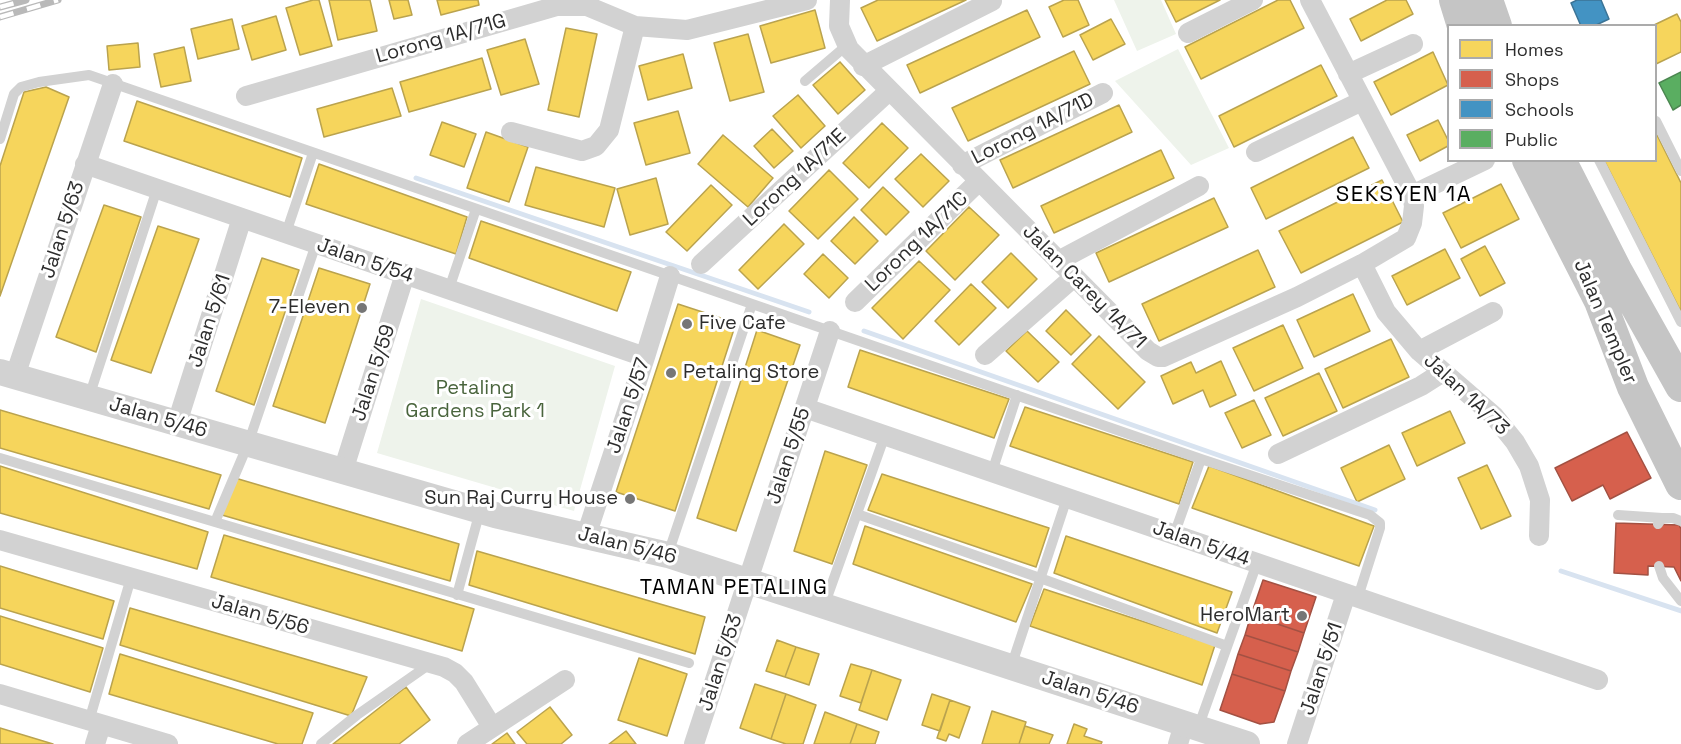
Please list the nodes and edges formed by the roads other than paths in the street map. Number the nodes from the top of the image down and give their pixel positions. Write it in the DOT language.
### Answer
graph roads {
  1 [pos="807,0"];
  2 [pos="840,0"];
  3 [pos="1254,0"];
  4 [pos="1310,0"];
  5 [pos="993,1"];
  6 [pos="635,26"];
  7 [pos="1188,33"];
  8 [pos="1413,44"];
  9 [pos="846,46"];
  10 [pos="864,66"];
  11 [pos="1348,74"];
  12 [pos="805,81"];
  13 [pos="113,84"];
  14 [pos="889,91"];
  15 [pos="1103,93"];
  16 [pos="14,94"];
  17 [pos="246,96"];
  18 [pos="0,98"];
  19 [pos="1362,101"];
  20 [pos="1657,123"];
  21 [pos="511,132"];
  22 [pos="0,139"];
  23 [pos="1256,152"];
  24 [pos="313,153"];
  25 [pos="1481,162"];
  26 [pos="1529,162"];
  27 [pos="1561,162"];
  28 [pos="1600,162"];
  29 [pos="85,164"];
  30 [pos="962,165"];
  31 [pos="1681,171"];
  32 [pos="979,182"];
  33 [pos="1199,186"];
  34 [pos="157,189"];
  35 [pos="1412,195"];
  36 [pos="476,209"];
  37 [pos="242,218"];
  38 [pos="286,233"];
  39 [pos="316,244"];
  40 [pos="1058,261"];
  41 [pos="701,264"];
  42 [pos="1362,264"];
  43 [pos="405,274"];
  44 [pos="670,276"];
  45 [pos="1074,277"];
  46 [pos="448,289"];
  47 [pos="855,302"];
  48 [pos="753,304"];
  49 [pos="1493,312"];
  50 [pos="1681,322"];
  51 [pos="830,331"];
  52 [pos="1419,351"];
  53 [pos="985,355"];
  54 [pos="645,357"];
  55 [pos="1443,372"];
  56 [pos="8,374"];
  57 [pos="1666,383"];
  58 [pos="1017,395"];
  59 [pos="89,398"];
  60 [pos="805,408"];
  61 [pos="177,423"];
  62 [pos="1681,434"];
  63 [pos="885,435"];
  64 [pos="248,444"];
  65 [pos="1278,454"];
  66 [pos="0,458"];
  67 [pos="1201,459"];
  68 [pos="343,471"];
  69 [pos="992,472"];
  70 [pos="1681,484"];
  71 [pos="1067,498"];
  72 [pos="480,510"];
  73 [pos="856,514"];
  74 [pos="1618,515"];
  75 [pos="1681,521"];
  76 [pos="215,522"];
  77 [pos="1174,535"];
  78 [pos="586,536"];
  79 [pos="1539,536"];
  80 [pos="0,540"];
  81 [pos="668,555"];
  82 [pos="1257,563"];
  83 [pos="1659,566"];
  84 [pos="130,578"];
  85 [pos="1040,578"];
  86 [pos="747,581"];
  87 [pos="457,595"];
  88 [pos="1352,596"];
  89 [pos="1681,601"];
  90 [pos="824,606"];
  91 [pos="1227,646"];
  92 [pos="689,663"];
  93 [pos="430,664"];
  94 [pos="1011,667"];
  95 [pos="565,680"];
  96 [pos="1598,680"];
  97 [pos="0,694"];
  98 [pos="95,723"];
  99 [pos="492,727"];
  100 [pos="1187,732"];
  101 [pos="95,744"];
  102 [pos="168,744"];
  103 [pos="321,744"];
  104 [pos="466,744"];
  105 [pos="694,744"];
  106 [pos="1247,744"];
  107 [pos="1297,744"];
  1 -- 6 [label="street, Lorong 1A/71G"];
  2 -- 9 [label="street, Jalan Carey 1A/71"];
  3 -- 7 [label="street"];
  4 -- 11 [label="street, Jalan Carey 1A/71"];
  5 -- 10 [label="street"];
  6 -- 17 [label="street, Lorong 1A/71G"];
  6 -- 21 [label="street"];
  8 -- 11 [label="street"];
  9 -- 10 [label="street, Jalan Carey 1A/71"];
  9 -- 12 [label="lane"];
  10 -- 14 [label="street, Jalan Carey 1A/71"];
  11 -- 19 [label="street, Jalan Carey 1A/71"];
  13 -- 16 [label="lane"];
  13 -- 24 [label="lane"];
  13 -- 29 [label="street, Jalan 5/63"];
  14 -- 30 [label="street, Jalan Carey 1A/71"];
  14 -- 41 [label="street, Lorong 1A/71E"];
  15 -- 30 [label="street, Lorong 1A/71D"];
  16 -- 18 [label="lane"];
  16 -- 22 [label="lane"];
  19 -- 23 [label="street"];
  19 -- 35 [label="street, Jalan Carey 1A/71"];
  20 -- 31 [label="lane"];
  24 -- 36 [label="lane"];
  24 -- 38 [label="lane"];
  25 -- 35 [label="street"];
  26 -- 70 [label="main road, Jalan Templer"];
  27 -- 57 [label="main road, Jalan Templer"];
  28 -- 50 [label="lane"];
  29 -- 34 [label="street, Jalan 5/54"];
  29 -- 56 [label="street, Jalan 5/63"];
  30 -- 32 [label="street, Jalan Carey 1A/71"];
  32 -- 40 [label="street, Jalan Carey 1A/71"];
  32 -- 47 [label="street, Lorong 1A/71C"];
  33 -- 40 [label="street"];
  34 -- 37 [label="street, Jalan 5/54"];
  34 -- 59 [label="lane"];
  35 -- 42 [label="street, Jalan Carey 1A/71"];
  36 -- 44 [label="lane"];
  36 -- 46 [label="lane"];
  37 -- 38 [label="street, Jalan 5/54"];
  37 -- 61 [label="street, Jalan 5/61"];
  38 -- 39 [label="street, Jalan 5/54"];
  39 -- 43 [label="street, Jalan 5/54"];
  39 -- 64 [label="lane"];
  40 -- 45 [label="street, Jalan Carey 1A/71"];
  42 -- 45 [label="street, Jalan Carey 1A/71"];
  42 -- 52 [label="street, Jalan 1A/73"];
  43 -- 46 [label="street, Jalan 5/54"];
  43 -- 68 [label="street, Jalan 5/59"];
  44 -- 48 [label="lane"];
  44 -- 54 [label="street, Jalan 5/57"];
  45 -- 53 [label="street"];
  46 -- 54 [label="street, Jalan 5/54"];
  48 -- 51 [label="lane"];
  48 -- 81 [label="lane"];
  49 -- 52 [label="street"];
  51 -- 58 [label="lane"];
  51 -- 60 [label="street, Jalan 5/55"];
  52 -- 55 [label="street, Jalan 1A/73"];
  54 -- 78 [label="street, Jalan 5/57"];
  55 -- 65 [label="street"];
  55 -- 79 [label="street, Jalan 1A/73"];
  56 -- 59 [label="street, Jalan 5/46"];
  57 -- 62 [label="main road, Jalan Templer"];
  58 -- 67 [label="lane"];
  58 -- 69 [label="lane"];
  59 -- 61 [label="street, Jalan 5/46"];
  60 -- 63 [label="street, Jalan 5/44"];
  60 -- 86 [label="street, Jalan 5/55"];
  61 -- 64 [label="street, Jalan 5/46"];
  63 -- 69 [label="street, Jalan 5/44"];
  63 -- 73 [label="lane"];
  64 -- 68 [label="street, Jalan 5/46"];
  64 -- 76 [label="lane"];
  66 -- 76 [label="lane"];
  67 -- 77 [label="lane"];
  67 -- 88 [label="lane"];
  68 -- 72 [label="street, Jalan 5/46"];
  69 -- 71 [label="street, Jalan 5/44"];
  71 -- 77 [label="street, Jalan 5/44"];
  71 -- 85 [label="lane"];
  72 -- 78 [label="street, Jalan 5/46"];
  72 -- 87 [label="lane"];
  73 -- 85 [label="lane"];
  73 -- 90 [label="lane"];
  74 -- 75 [label="lane"];
  76 -- 87 [label="lane"];
  77 -- 82 [label="street, Jalan 5/44"];
  78 -- 81 [label="street, Jalan 5/46"];
  80 -- 84 [label="street, Jalan 5/56"];
  81 -- 86 [label="street, Jalan 5/46"];
  82 -- 88 [label="street, Jalan 5/44"];
  82 -- 91 [label="lane"];
  83 -- 89 [label="lane"];
  84 -- 93 [label="street, Jalan 5/56"];
  84 -- 98 [label="lane"];
  85 -- 91 [label="lane"];
  85 -- 94 [label="lane"];
  86 -- 90 [label="street, Jalan 5/46"];
  86 -- 105 [label="street, Jalan 5/53"];
  87 -- 92 [label="lane"];
  88 -- 96 [label="street, Jalan 5/44"];
  88 -- 107 [label="street, Jalan 5/51"];
  90 -- 94 [label="street, Jalan 5/46"];
  91 -- 100 [label="lane"];
  93 -- 99 [label="street, Jalan 5/56"];
  93 -- 103 [label="lane"];
  94 -- 100 [label="street, Jalan 5/46"];
  95 -- 99 [label="street"];
  97 -- 98 [label="street"];
  98 -- 101 [label="street"];
  98 -- 102 [label="street"];
  99 -- 104 [label="street"];
  100 -- 106 [label="street, Jalan 5/46"];
}
